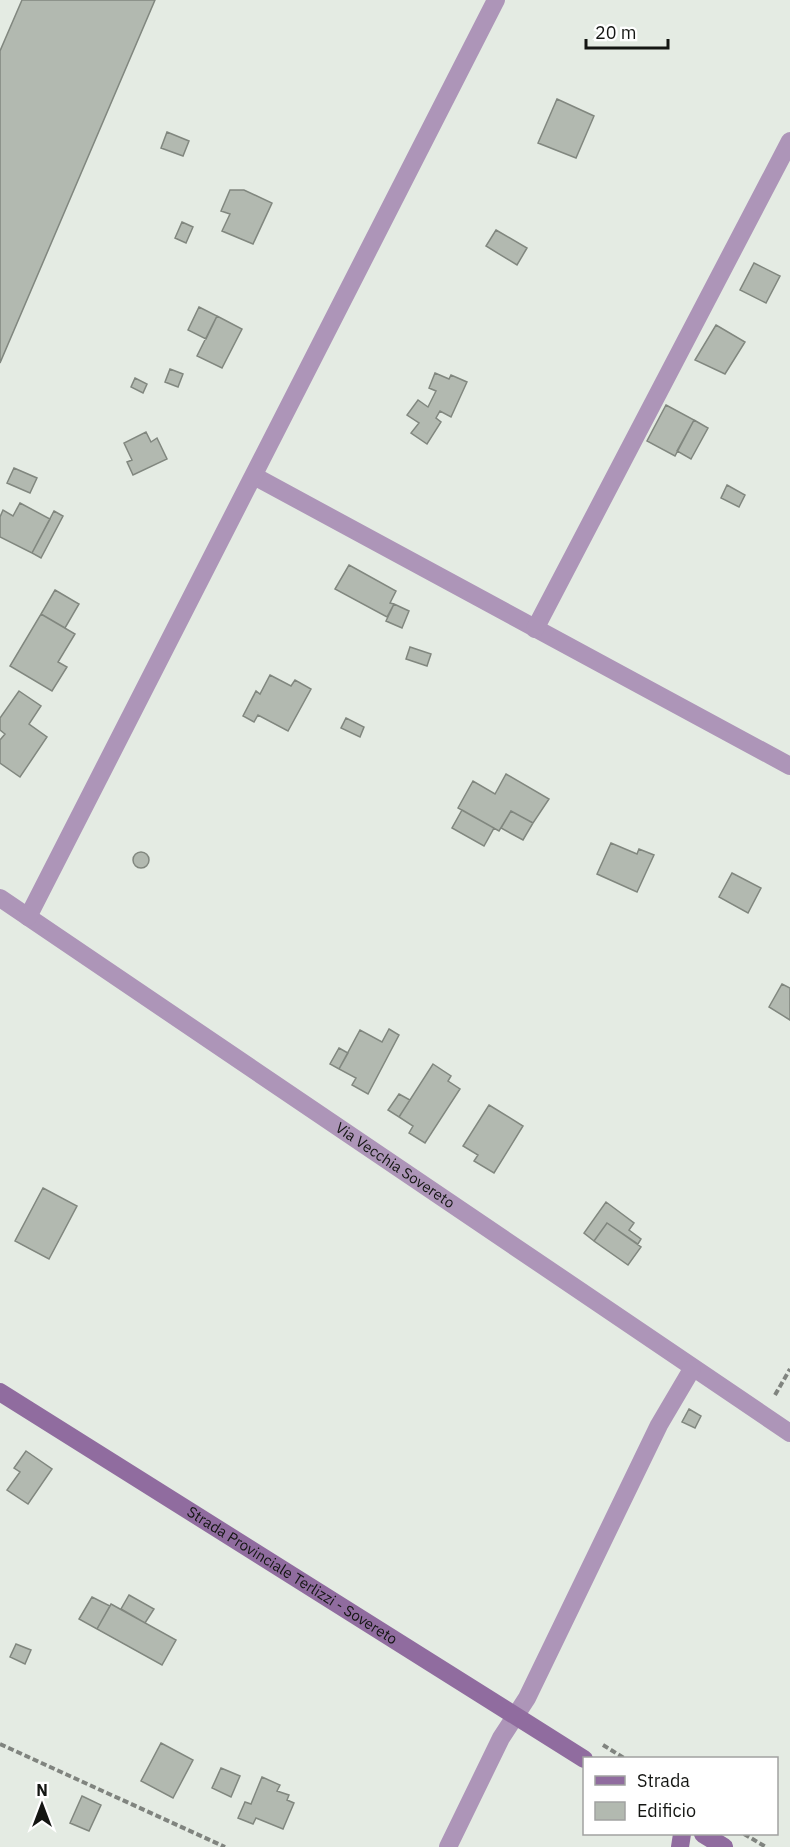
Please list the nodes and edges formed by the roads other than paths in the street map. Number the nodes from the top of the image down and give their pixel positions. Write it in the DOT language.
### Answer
graph roads {
  1 [pos="496,0"];
  2 [pos="790,141"];
  3 [pos="254,476"];
  4 [pos="536,629"];
  5 [pos="790,766"];
  6 [pos="0,898"];
  7 [pos="28,917"];
  8 [pos="692,1369"];
  9 [pos="0,1392"];
  10 [pos="790,1433"];
  11 [pos="515,1716"];
  12 [pos="583,1758"];
  13 [pos="706,1835"];
  14 [pos="448,1847"];
  15 [pos="723,1847"];
  1 -- 3 [label="street"];
  2 -- 4 [label="street"];
  3 -- 4 [label="street"];
  3 -- 7 [label="street"];
  4 -- 5 [label="street"];
  6 -- 7 [label="street, Via Vecchia Sovereto"];
  7 -- 8 [label="street, Via Vecchia Sovereto"];
  8 -- 10 [label="street, Via Vecchia Sovereto"];
  8 -- 11 [label="street"];
  9 -- 11 [label="main road, Strada Provinciale Terlizzi - Sovereto"];
  11 -- 12 [label="main road, Strada Provinciale Terlizzi - Sovereto"];
  11 -- 14 [label="street"];
  13 -- 15 [label="main road"];
}
